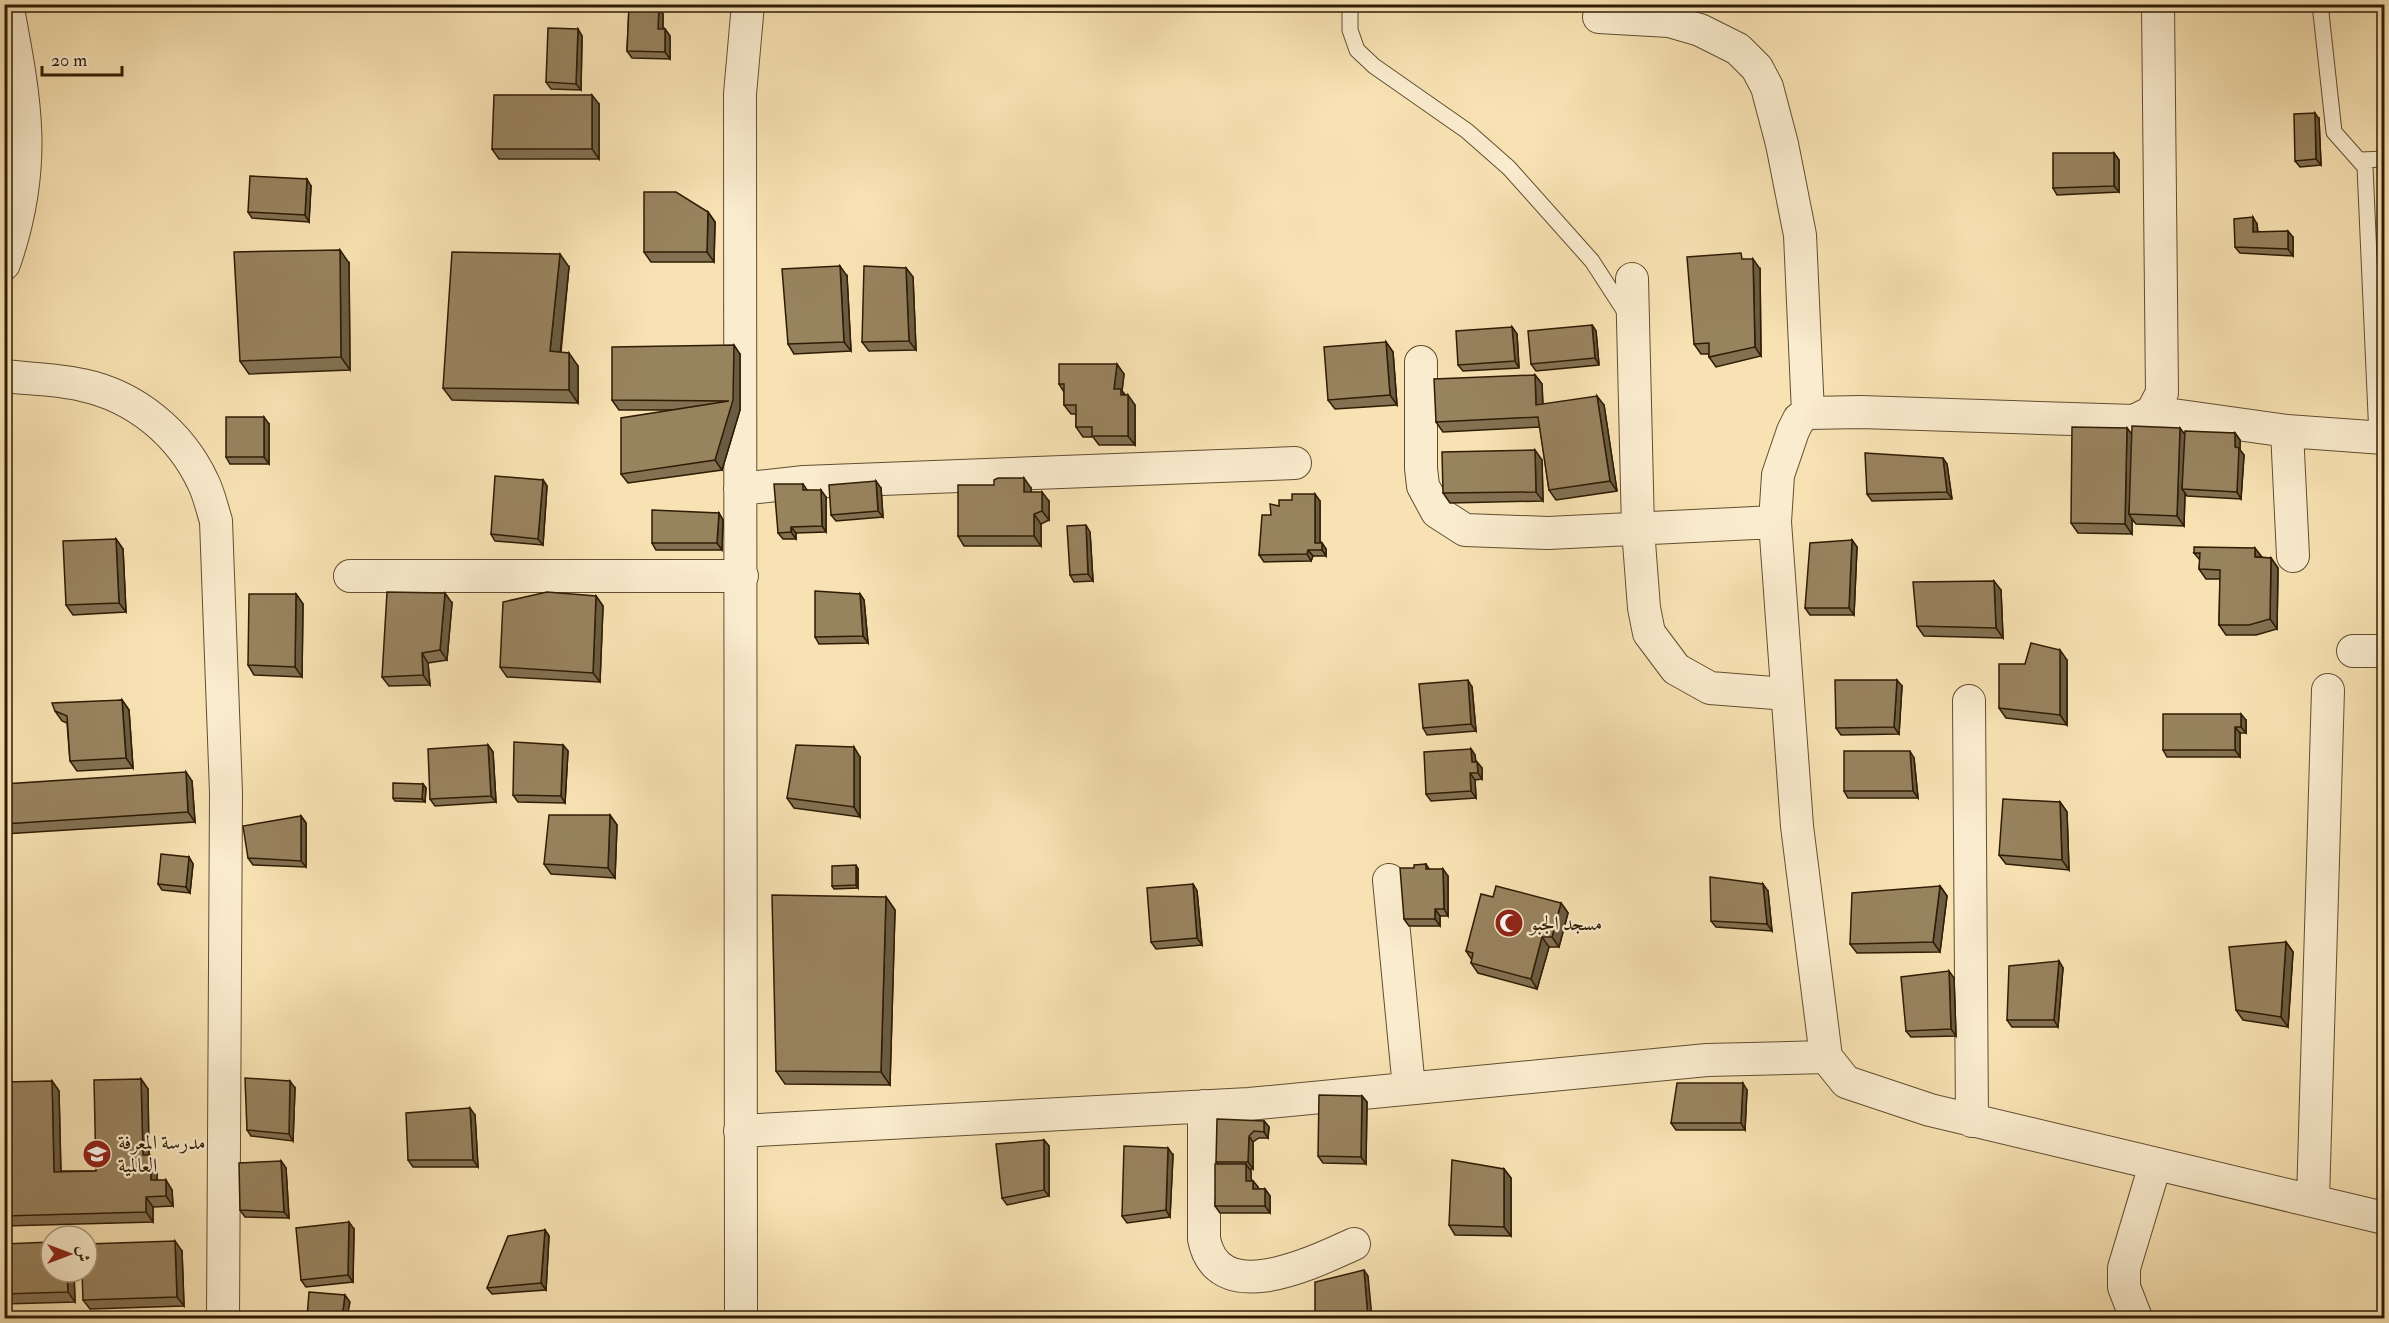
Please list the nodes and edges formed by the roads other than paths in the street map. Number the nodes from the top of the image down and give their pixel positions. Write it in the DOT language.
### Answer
graph roads {
  1 [pos="7,4"];
  2 [pos="748,4"];
  3 [pos="1350,4"];
  4 [pos="2158,4"];
  5 [pos="2320,4"];
  6 [pos="1599,16"];
  7 [pos="2385,159"];
  8 [pos="2361,160"];
  9 [pos="4,264"];
  10 [pos="1632,279"];
  11 [pos="1633,324"];
  12 [pos="1420,362"];
  13 [pos="4,376"];
  14 [pos="2152,412"];
  15 [pos="1808,413"];
  16 [pos="2287,431"];
  17 [pos="2381,438"];
  18 [pos="1295,463"];
  19 [pos="740,489"];
  20 [pos="1775,522"];
  21 [pos="1638,529"];
  22 [pos="2293,556"];
  23 [pos="350,576"];
  24 [pos="742,576"];
  25 [pos="2353,651"];
  26 [pos="2385,651"];
  27 [pos="2328,690"];
  28 [pos="1787,694"];
  29 [pos="1969,701"];
  30 [pos="1389,880"];
  31 [pos="1826,1057"];
  32 [pos="1408,1088"];
  33 [pos="1204,1106"];
  34 [pos="1972,1120"];
  35 [pos="740,1131"];
  36 [pos="2155,1165"];
  37 [pos="2313,1200"];
  38 [pos="2385,1218"];
  39 [pos="1354,1244"];
  40 [pos="223,1318"];
  41 [pos="741,1318"];
  42 [pos="2136,1318"];
  1 -- 9 [label="street"];
  2 -- 19 [label="street"];
  3 -- 11 [label="lane"];
  4 -- 14 [label="street"];
  5 -- 8 [label="lane"];
  6 -- 15 [label="street"];
  7 -- 8 [label="lane"];
  8 -- 17 [label="lane"];
  10 -- 11 [label="street"];
  11 -- 21 [label="street"];
  12 -- 21 [label="street"];
  13 -- 40 [label="street"];
  14 -- 15 [label="street"];
  14 -- 16 [label="street"];
  15 -- 20 [label="street"];
  16 -- 17 [label="street"];
  16 -- 22 [label="street"];
  18 -- 19 [label="street"];
  19 -- 24 [label="street"];
  20 -- 21 [label="street"];
  20 -- 28 [label="street"];
  21 -- 28 [label="street"];
  23 -- 24 [label="street"];
  24 -- 35 [label="street"];
  25 -- 26 [label="street"];
  27 -- 37 [label="street"];
  28 -- 31 [label="street"];
  29 -- 34 [label="street"];
  30 -- 32 [label="street"];
  31 -- 32 [label="street"];
  31 -- 34 [label="street"];
  32 -- 33 [label="street"];
  33 -- 35 [label="street"];
  33 -- 39 [label="street"];
  34 -- 36 [label="street"];
  35 -- 41 [label="street"];
  36 -- 37 [label="street"];
  36 -- 42 [label="street"];
  37 -- 38 [label="street"];
}
